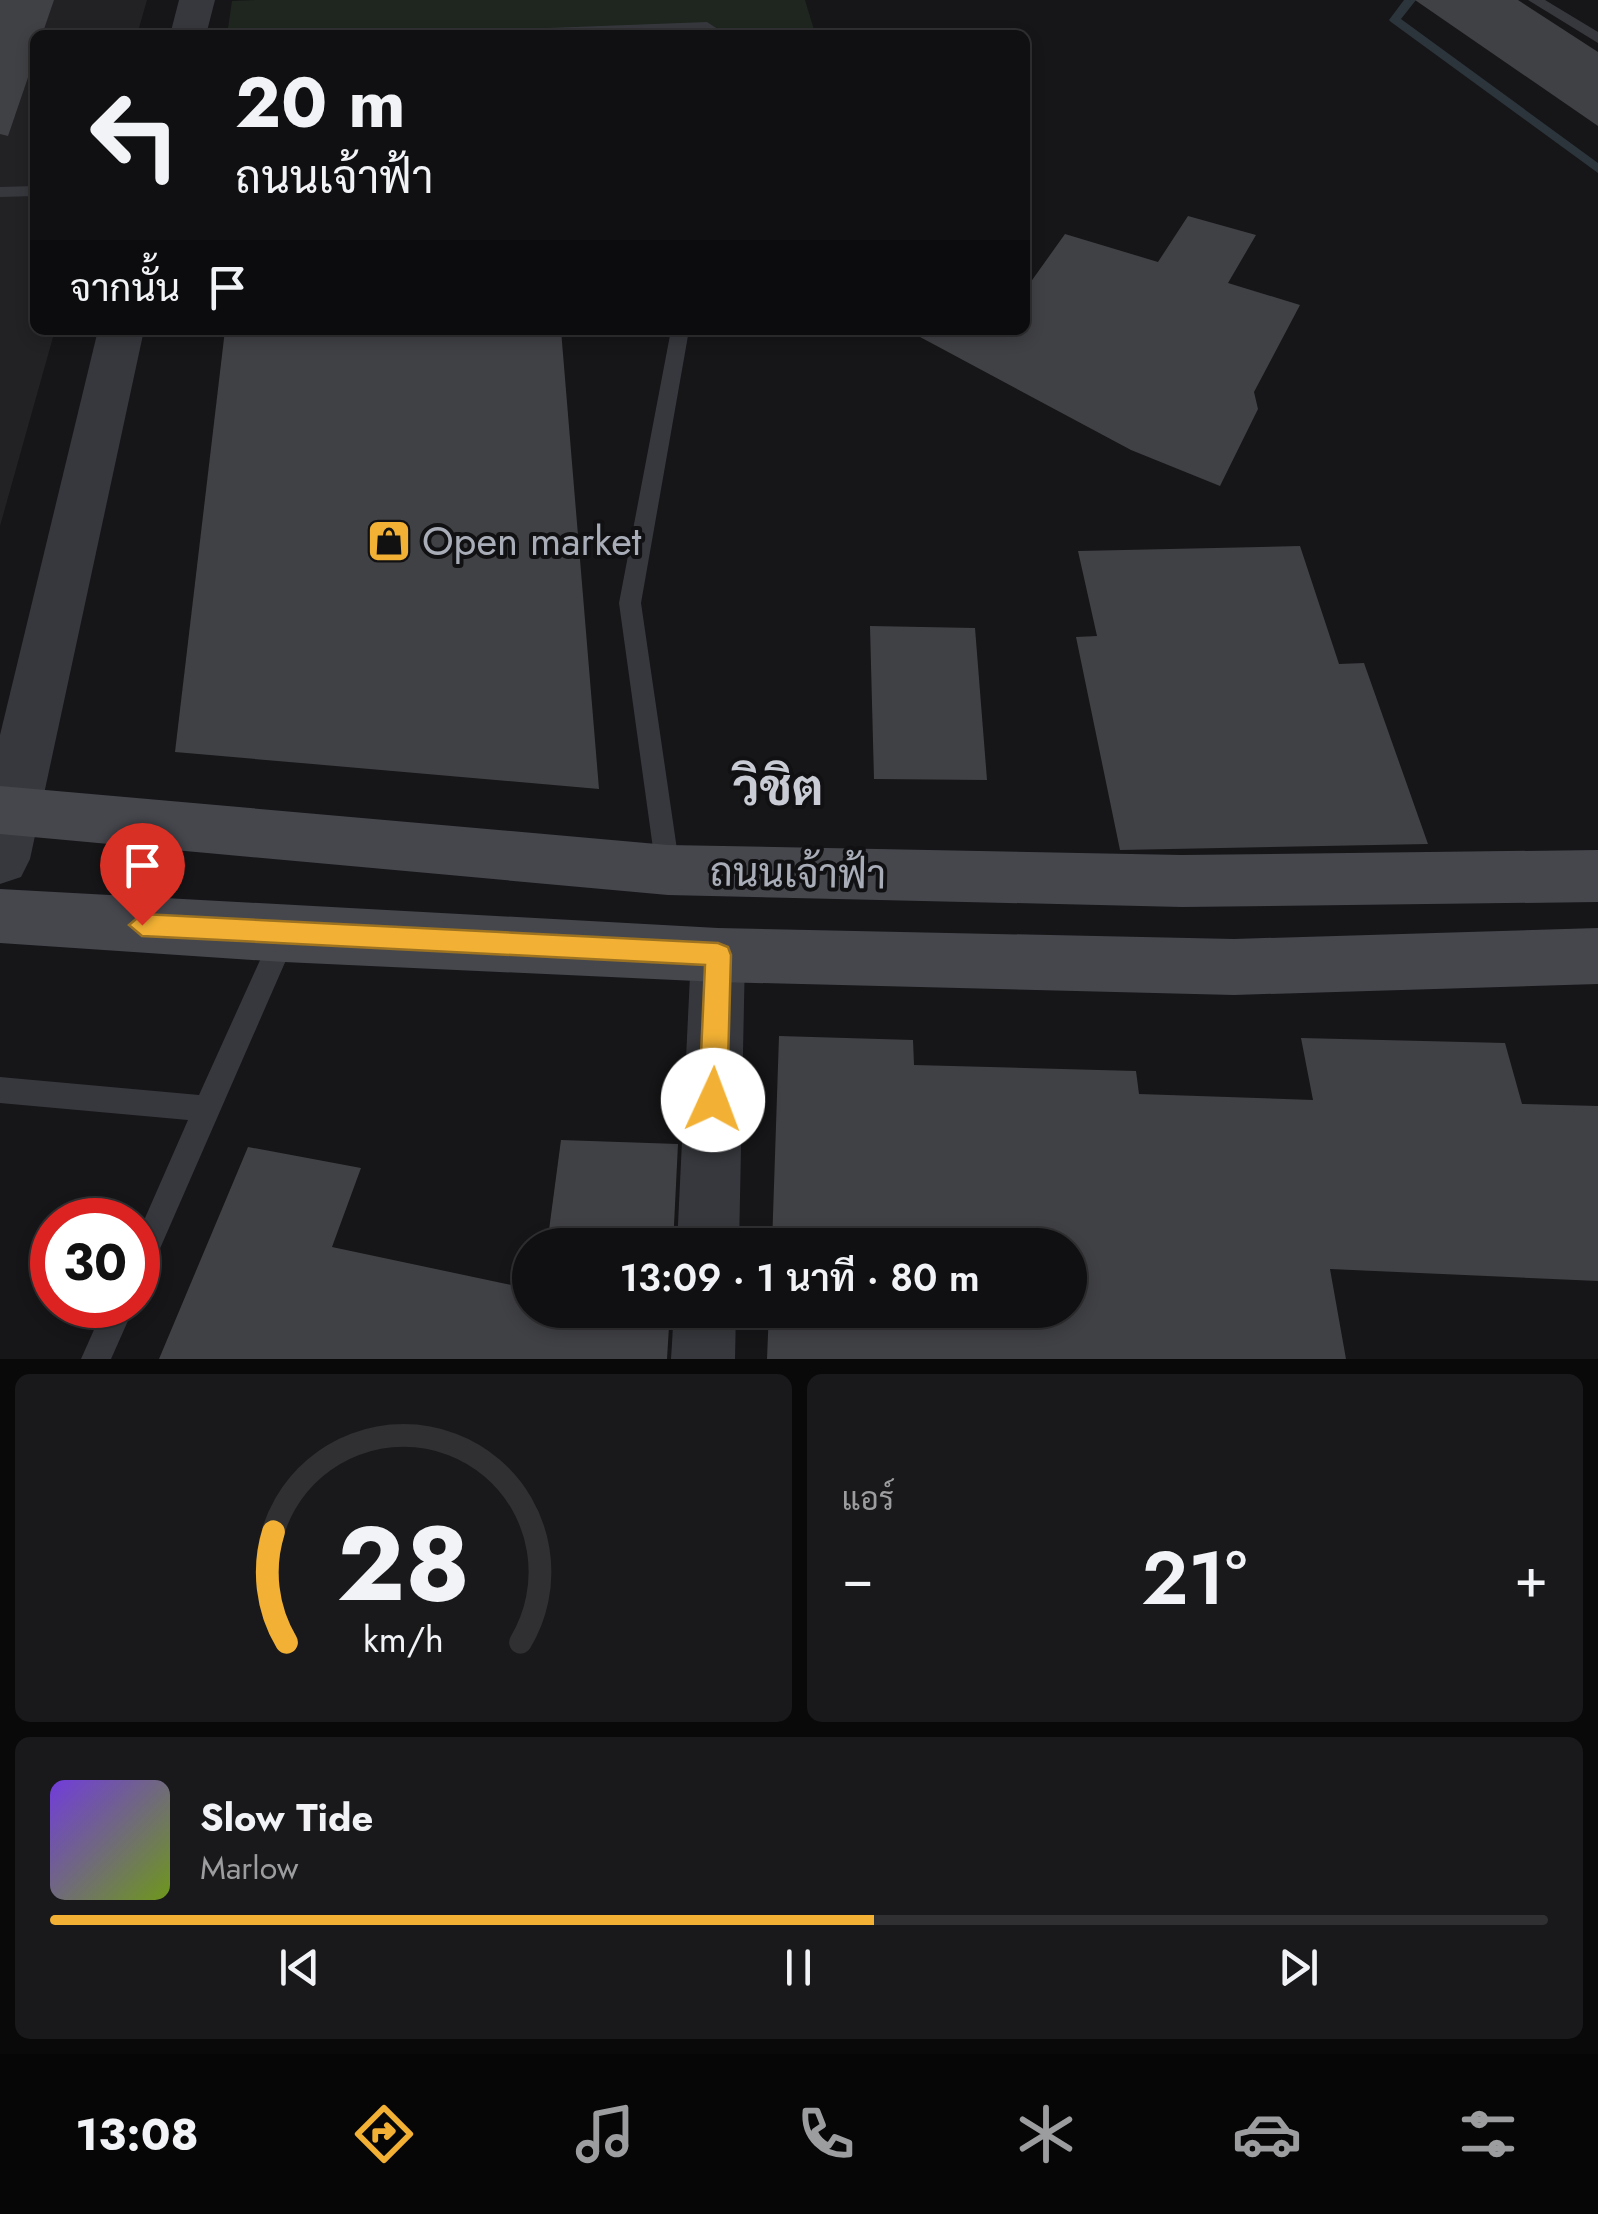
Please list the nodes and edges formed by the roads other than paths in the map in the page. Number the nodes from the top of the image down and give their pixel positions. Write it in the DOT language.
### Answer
graph roads {
  1 [pos="196,0"];
  2 [pos="1535,0"];
  3 [pos="189,30"];
  4 [pos="613,30"];
  5 [pos="712,30"];
  6 [pos="1598,38"];
  7 [pos="30,191"];
  8 [pos="0,192"];
  9 [pos="120,335"];
  10 [pos="679,335"];
  11 [pos="3,827"];
  12 [pos="668,870"];
  13 [pos="1598,876"];
  14 [pos="0,916"];
  15 [pos="284,935"];
  16 [pos="718,955"];
  17 [pos="1598,956"];
  18 [pos="0,1090"];
  19 [pos="207,1110"];
  20 [pos="160,1216"];
  21 [pos="709,1228"];
  22 [pos="110,1328"];
  23 [pos="704,1328"];
  24 [pos="96,1359"];
  25 [pos="703,1359"];
  1 -- 3 [label="street"];
  2 -- 6 [label="lane"];
  4 -- 5 [label="lane"];
  7 -- 8 [label="lane"];
  9 -- 11 [label="street"];
  10 -- 12 [label="lane"];
  11 -- 12 [label="main road, ถนนเจ้าฟ้า"];
  12 -- 13 [label="main road, ถนนเจ้าฟ้า"];
  14 -- 15 [label="main road, ถนนเจ้าฟ้า"];
  15 -- 16 [label="main road, ถนนเจ้าฟ้า"];
  15 -- 19 [label="lane"];
  16 -- 17 [label="main road, ถนนเจ้าฟ้า"];
  16 -- 21 [label="street"];
  18 -- 19 [label="lane"];
  19 -- 20 [label="lane"];
  22 -- 24 [label="lane"];
  23 -- 25 [label="street"];
}
